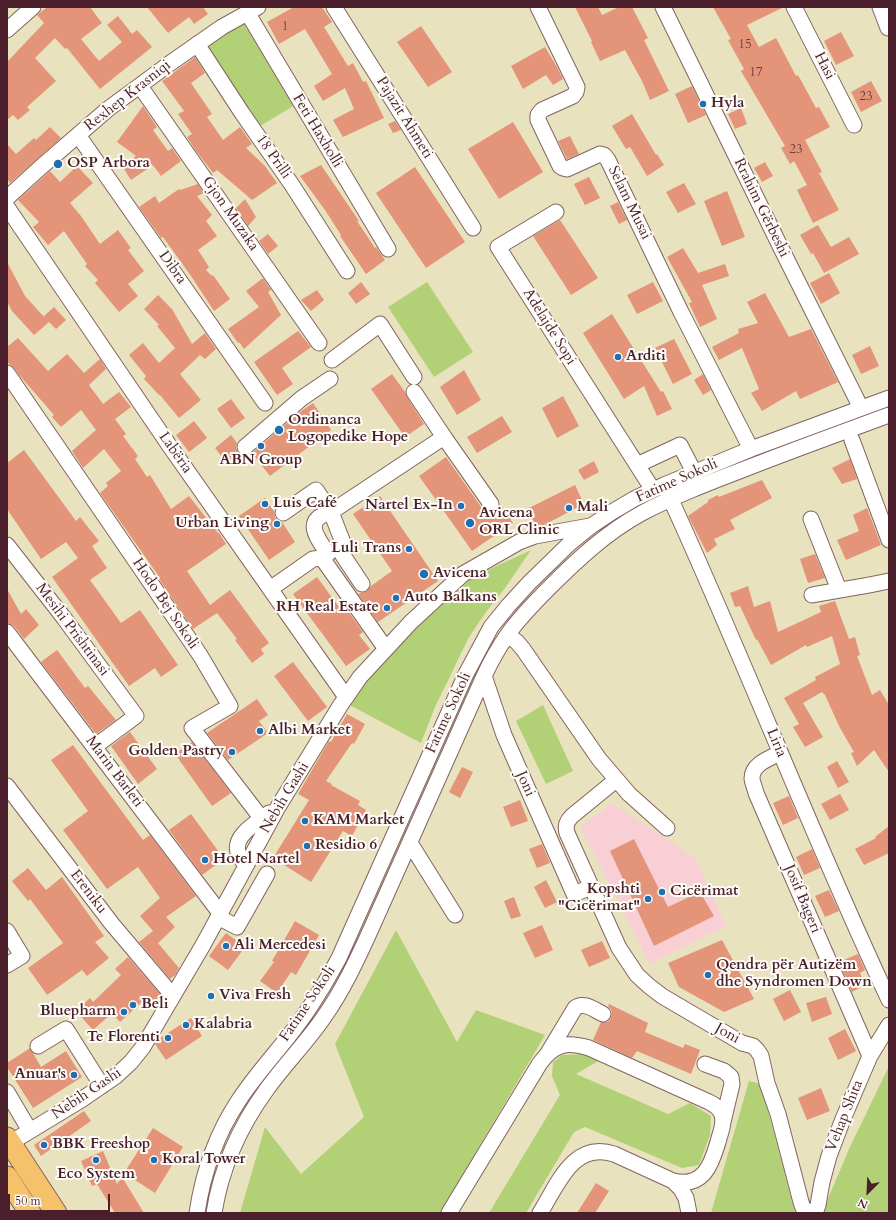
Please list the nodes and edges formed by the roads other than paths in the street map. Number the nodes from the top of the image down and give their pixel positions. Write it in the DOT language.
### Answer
graph roads {
  1 [pos="33,7"];
  2 [pos="334,7"];
  3 [pos="538,7"];
  4 [pos="664,7"];
  5 [pos="794,7"];
  6 [pos="880,7"];
  7 [pos="252,10"];
  8 [pos="888,28"];
  9 [pos="7,30"];
  10 [pos="198,44"];
  11 [pos="140,86"];
  12 [pos="854,125"];
  13 [pos="78,134"];
  14 [pos="7,198"];
  15 [pos="7,208"];
  16 [pos="556,212"];
  17 [pos="474,228"];
  18 [pos="388,249"];
  19 [pos="347,271"];
  20 [pos="319,343"];
  21 [pos="332,360"];
  22 [pos="7,373"];
  23 [pos="330,379"];
  24 [pos="889,398"];
  25 [pos="265,403"];
  26 [pos="861,408"];
  27 [pos="889,415"];
  28 [pos="444,437"];
  29 [pos="852,440"];
  30 [pos="245,446"];
  31 [pos="751,449"];
  32 [pos="637,465"];
  33 [pos="694,472"];
  34 [pos="658,488"];
  35 [pos="670,499"];
  36 [pos="491,504"];
  37 [pos="331,512"];
  38 [pos="283,513"];
  39 [pos="811,519"];
  40 [pos="591,526"];
  41 [pos="889,540"];
  42 [pos="7,545"];
  43 [pos="328,554"];
  44 [pos="889,581"];
  45 [pos="362,584"];
  46 [pos="270,589"];
  47 [pos="839,590"];
  48 [pos="518,595"];
  49 [pos="812,595"];
  50 [pos="531,606"];
  51 [pos="7,632"];
  52 [pos="508,635"];
  53 [pos="386,649"];
  54 [pos="484,676"];
  55 [pos="346,697"];
  56 [pos="94,747"];
  57 [pos="780,753"];
  58 [pos="616,780"];
  59 [pos="7,786"];
  60 [pos="278,806"];
  61 [pos="262,819"];
  62 [pos="667,828"];
  63 [pos="410,843"];
  64 [pos="246,865"];
  65 [pos="267,874"];
  66 [pos="591,887"];
  67 [pos="219,915"];
  68 [pos="455,915"];
  69 [pos="7,930"];
  70 [pos="7,965"];
  71 [pos="173,996"];
  72 [pos="889,1000"];
  73 [pos="603,1014"];
  74 [pos="889,1024"];
  75 [pos="38,1046"];
  76 [pos="547,1054"];
  77 [pos="870,1056"];
  78 [pos="705,1064"];
  79 [pos="102,1086"];
  80 [pos="7,1092"];
  81 [pos="724,1122"];
  82 [pos="30,1131"];
  83 [pos="8,1141"];
  84 [pos="673,1181"];
  85 [pos="12,1185"];
  86 [pos="22,1213"];
  87 [pos="30,1213"];
  88 [pos="56,1213"];
  89 [pos="197,1213"];
  90 [pos="214,1213"];
  91 [pos="449,1213"];
  92 [pos="540,1213"];
  93 [pos="689,1213"];
  94 [pos="809,1213"];
  95 [pos="815,1213"];
  1 -- 9 [label="street"];
  2 -- 17 [label="street, Pajazit Ahmeti"];
  3 -- 31 [label="street, Selam Musai"];
  4 -- 26 [label="street, Rrahim Gërbeshi"];
  5 -- 12 [label="street, Hasi"];
  6 -- 8 [label="street"];
  7 -- 10 [label="street, Rexhep Krasniqi"];
  7 -- 18 [label="street, Feti Haxholli"];
  10 -- 11 [label="street, Rexhep Krasniqi"];
  10 -- 19 [label="street, 18 Prilli"];
  11 -- 13 [label="street, Rexhep Krasniqi"];
  11 -- 20 [label="street, Gjon Muzaka"];
  13 -- 14 [label="street, Rexhep Krasniqi"];
  13 -- 25 [label="street, Dibra"];
  15 -- 46 [label="street, Labëria"];
  16 -- 32 [label="street, Adelajde Sopi"];
  21 -- 28 [label="street"];
  22 -- 61 [label="street, Hodo Bej Sokoli"];
  23 -- 30 [label="street"];
  24 -- 26 [label="street, Fatime Sokoli"];
  26 -- 31 [label="street, Fatime Sokoli"];
  27 -- 35 [label="street, Fatime Sokoli"];
  28 -- 36 [label="street"];
  28 -- 37 [label="street"];
  29 -- 41 [label="street"];
  31 -- 33 [label="street, Fatime Sokoli"];
  32 -- 33 [label="street"];
  32 -- 34 [label="street, Adelajde Sopi"];
  33 -- 34 [label="street, Fatime Sokoli"];
  34 -- 35 [label="street, Liria"];
  34 -- 40 [label="street, Fatime Sokoli"];
  35 -- 50 [label="street, Fatime Sokoli"];
  35 -- 57 [label="street, Liria"];
  37 -- 38 [label="street"];
  37 -- 43 [label="street"];
  37 -- 45 [label="street"];
  39 -- 47 [label="street"];
  40 -- 48 [label="street, Fatime Sokoli"];
  40 -- 53 [label="street, Nebih Gashi"];
  42 -- 56 [label="street, Mesihi Prishtinasi"];
  44 -- 47 [label="street"];
  46 -- 53 [label="street"];
  46 -- 55 [label="street, Labëria"];
  47 -- 49 [label="street"];
  48 -- 50 [label="street"];
  48 -- 89 [label="street, Fatime Sokoli"];
  50 -- 52 [label="street, Fatime Sokoli"];
  51 -- 56 [label="street, Marin Barleti"];
  52 -- 54 [label="street, Fatime Sokoli"];
  52 -- 58 [label="street"];
  53 -- 55 [label="street, Nebih Gashi"];
  54 -- 63 [label="street, Fatime Sokoli"];
  54 -- 66 [label="street, Joni"];
  55 -- 60 [label="street, Nebih Gashi"];
  56 -- 67 [label="street, Marin Barleti"];
  57 -- 72 [label="street, Liria"];
  57 -- 77 [label="street, Josif Bageri"];
  58 -- 62 [label="street"];
  58 -- 66 [label="street, Joni"];
  59 -- 71 [label="street, Ereniku"];
  60 -- 61 [label="street"];
  60 -- 64 [label="street, Nebih Gashi"];
  61 -- 64 [label="street"];
  63 -- 68 [label="street"];
  63 -- 90 [label="street, Fatime Sokoli"];
  64 -- 67 [label="street, Nebih Gashi"];
  65 -- 67 [label="street"];
  66 -- 94 [label="street, Joni"];
  67 -- 71 [label="street, Nebih Gashi"];
  69 -- 70 [label="street"];
  71 -- 79 [label="street, Nebih Gashi"];
  73 -- 76 [label="street"];
  74 -- 77 [label="street, Vehap Shita"];
  75 -- 79 [label="street"];
  76 -- 81 [label="street"];
  76 -- 91 [label="street"];
  77 -- 95 [label="street, Vehap Shita"];
  78 -- 81 [label="street"];
  79 -- 82 [label="street, Nebih Gashi"];
  80 -- 82 [label="street"];
  81 -- 84 [label="street"];
  82 -- 83 [label="street, Nebih Gashi"];
  83 -- 88 [label="highway"];
  84 -- 92 [label="street"];
  84 -- 93 [label="street"];
  85 -- 86 [label="street"];
  85 -- 87 [label="highway"];
}
